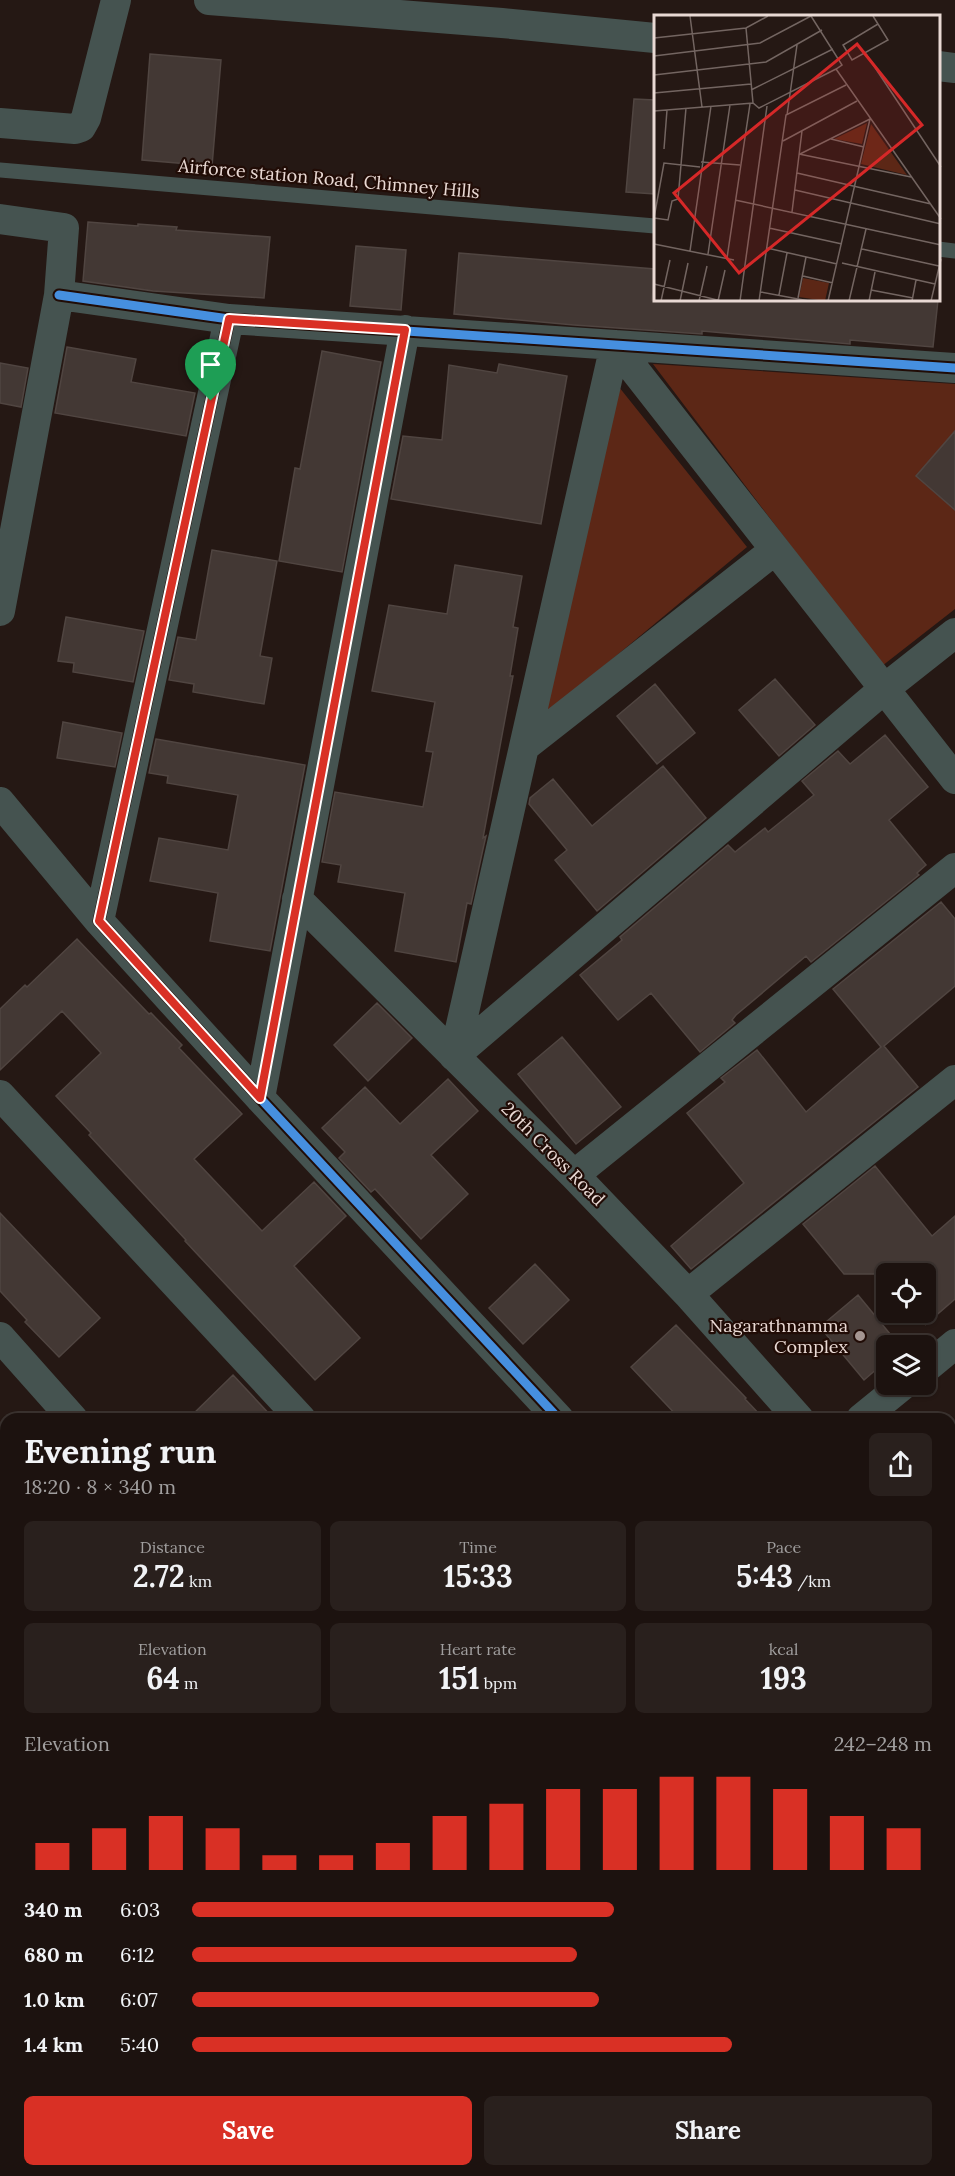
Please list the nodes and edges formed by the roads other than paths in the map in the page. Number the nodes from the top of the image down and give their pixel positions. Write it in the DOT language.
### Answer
graph roads {
  1 [pos="116,0"];
  2 [pos="209,0"];
  3 [pos="654,38"];
  4 [pos="940,66"];
  5 [pos="955,68"];
  6 [pos="0,123"];
  7 [pos="0,170"];
  8 [pos="0,219"];
  9 [pos="654,226"];
  10 [pos="940,249"];
  11 [pos="955,251"];
  12 [pos="59,295"];
  13 [pos="229,319"];
  14 [pos="405,330"];
  15 [pos="615,345"];
  16 [pos="955,368"];
  17 [pos="776,550"];
  18 [pos="0,611"];
  19 [pos="955,633"];
  20 [pos="884,689"];
  21 [pos="524,747"];
  22 [pos="955,779"];
  23 [pos="0,802"];
  24 [pos="955,868"];
  25 [pos="297,899"];
  26 [pos="99,921"];
  27 [pos="454,1056"];
  28 [pos="955,1080"];
  29 [pos="0,1095"];
  30 [pos="260,1098"];
  31 [pos="574,1175"];
  32 [pos="688,1294"];
  33 [pos="0,1338"];
  34 [pos="955,1344"];
  35 [pos="936,1360"];
  36 [pos="890,1395"];
  37 [pos="68,1413"];
  38 [pos="295,1413"];
  39 [pos="553,1413"];
  40 [pos="794,1413"];
  41 [pos="868,1413"];
  1 -- 6 [label="street"];
  2 -- 3 [label="street"];
  4 -- 5 [label="street"];
  7 -- 9 [label="lane, Airforce station Road, Chimney Hills"];
  8 -- 12 [label="street"];
  10 -- 11 [label="lane"];
  12 -- 13 [label="street"];
  12 -- 18 [label="street"];
  13 -- 14 [label="street"];
  13 -- 26 [label="street"];
  14 -- 15 [label="street"];
  14 -- 25 [label="street"];
  15 -- 16 [label="street"];
  15 -- 17 [label="street"];
  15 -- 21 [label="street"];
  17 -- 20 [label="street"];
  17 -- 21 [label="street"];
  19 -- 20 [label="street"];
  20 -- 22 [label="street"];
  20 -- 27 [label="street"];
  21 -- 27 [label="street"];
  23 -- 26 [label="street"];
  24 -- 31 [label="street"];
  25 -- 27 [label="street, 20th Cross Road"];
  25 -- 30 [label="street"];
  26 -- 30 [label="street"];
  27 -- 31 [label="street, 20th Cross Road"];
  28 -- 32 [label="street"];
  29 -- 38 [label="street"];
  30 -- 39 [label="street"];
  31 -- 32 [label="street, 20th Cross Road"];
  32 -- 40 [label="street, 20th Cross Road"];
  33 -- 37 [label="street"];
  34 -- 35 [label="street"];
  36 -- 41 [label="street"];
}
